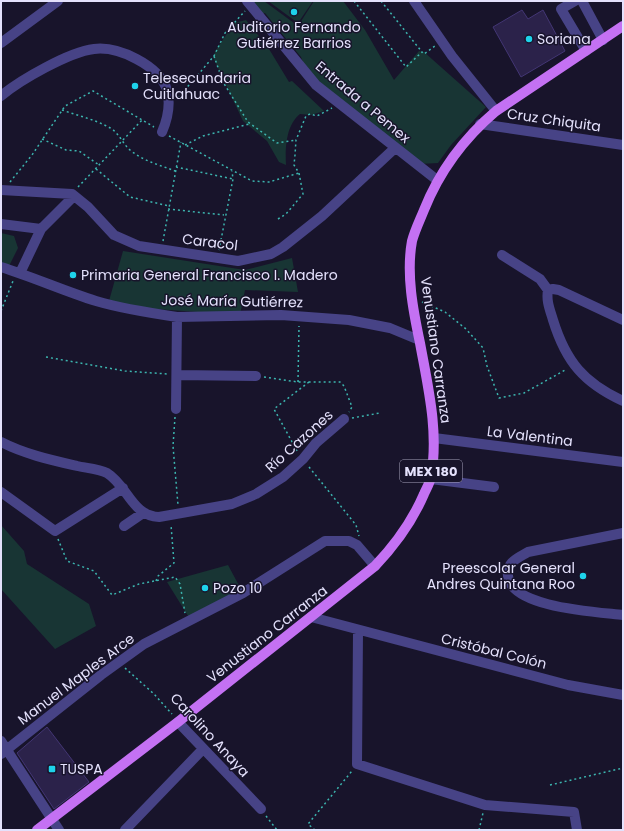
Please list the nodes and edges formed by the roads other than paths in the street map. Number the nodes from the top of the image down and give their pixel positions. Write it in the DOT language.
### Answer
graph roads {
  1 [pos="58,1"];
  2 [pos="414,1"];
  3 [pos="576,1"];
  4 [pos="582,1"];
  5 [pos="249,3"];
  6 [pos="623,26"];
  7 [pos="603,40"];
  8 [pos="1,43"];
  9 [pos="586,51"];
  10 [pos="1,96"];
  11 [pos="496,111"];
  12 [pos="480,124"];
  13 [pos="162,132"];
  14 [pos="623,145"];
  15 [pos="395,148"];
  16 [pos="437,180"];
  17 [pos="2,190"];
  18 [pos="73,195"];
  19 [pos="1,224"];
  20 [pos="41,229"];
  21 [pos="502,255"];
  22 [pos="1,267"];
  23 [pos="18,272"];
  24 [pos="548,290"];
  25 [pos="177,317"];
  26 [pos="623,320"];
  27 [pos="419,340"];
  28 [pos="177,375"];
  29 [pos="256,376"];
  30 [pos="623,401"];
  31 [pos="176,409"];
  32 [pos="344,419"];
  33 [pos="434,438"];
  34 [pos="1,442"];
  35 [pos="623,462"];
  36 [pos="431,478"];
  37 [pos="494,487"];
  38 [pos="122,488"];
  39 [pos="1,492"];
  40 [pos="142,513"];
  41 [pos="124,526"];
  42 [pos="623,533"];
  43 [pos="375,566"];
  44 [pos="623,615"];
  45 [pos="311,617"];
  46 [pos="358,631"];
  47 [pos="623,694"];
  48 [pos="178,722"];
  49 [pos="1,741"];
  50 [pos="203,750"];
  51 [pos="4,752"];
  52 [pos="260,809"];
  53 [pos="52,819"];
  54 [pos="37,830"];
  55 [pos="59,830"];
  56 [pos="125,830"];
  57 [pos="577,830"];
  1 -- 8 [label="street"];
  2 -- 11 [label="street"];
  3 -- 9 [label="street"];
  4 -- 7 [label="street"];
  5 -- 15 [label="street, Entrada a Pemex"];
  6 -- 7 [label="main road, Venustiano Carranza / MEX 180"];
  7 -- 9 [label="main road, Venustiano Carranza / MEX 180"];
  9 -- 11 [label="main road, Venustiano Carranza / MEX 180"];
  10 -- 13 [label="street"];
  11 -- 12 [label="main road, Venustiano Carranza / MEX 180"];
  12 -- 14 [label="street, Cruz Chiquita"];
  12 -- 16 [label="main road, Venustiano Carranza / MEX 180"];
  15 -- 16 [label="street, Entrada a Pemex"];
  15 -- 18 [label="street, Caracol"];
  16 -- 27 [label="main road, Venustiano Carranza / MEX 180"];
  17 -- 18 [label="street"];
  18 -- 20 [label="street"];
  19 -- 20 [label="street"];
  20 -- 23 [label="street"];
  21 -- 24 [label="street"];
  22 -- 23 [label="street, José María Gutiérrez"];
  23 -- 25 [label="street, José María Gutiérrez"];
  24 -- 26 [label="street"];
  24 -- 30 [label="street"];
  25 -- 27 [label="street, José María Gutiérrez"];
  25 -- 28 [label="street"];
  27 -- 33 [label="main road, Venustiano Carranza / MEX 180"];
  28 -- 29 [label="street"];
  28 -- 31 [label="street"];
  32 -- 40 [label="street, Río Cazones"];
  33 -- 35 [label="street, La Valentina"];
  33 -- 36 [label="main road, Venustiano Carranza / MEX 180"];
  34 -- 38 [label="street"];
  36 -- 37 [label="street"];
  36 -- 43 [label="main road, Venustiano Carranza / MEX 180"];
  38 -- 39 [label="street"];
  38 -- 40 [label="street"];
  40 -- 41 [label="street"];
  42 -- 44 [label="street"];
  43 -- 45 [label="main road, Venustiano Carranza / MEX 180"];
  43 -- 51 [label="street, Manuel Maples Arce"];
  45 -- 46 [label="street, Cristóbal Colón"];
  45 -- 48 [label="main road, Venustiano Carranza / MEX 180"];
  46 -- 47 [label="street, Cristóbal Colón"];
  46 -- 57 [label="street"];
  48 -- 50 [label="street, Carolino Anaya"];
  48 -- 53 [label="main road, Venustiano Carranza / MEX 180"];
  49 -- 51 [label="street"];
  50 -- 52 [label="street, Carolino Anaya"];
  50 -- 56 [label="street"];
  51 -- 53 [label="street"];
  53 -- 54 [label="main road, Venustiano Carranza / MEX 180"];
  53 -- 55 [label="street"];
}
